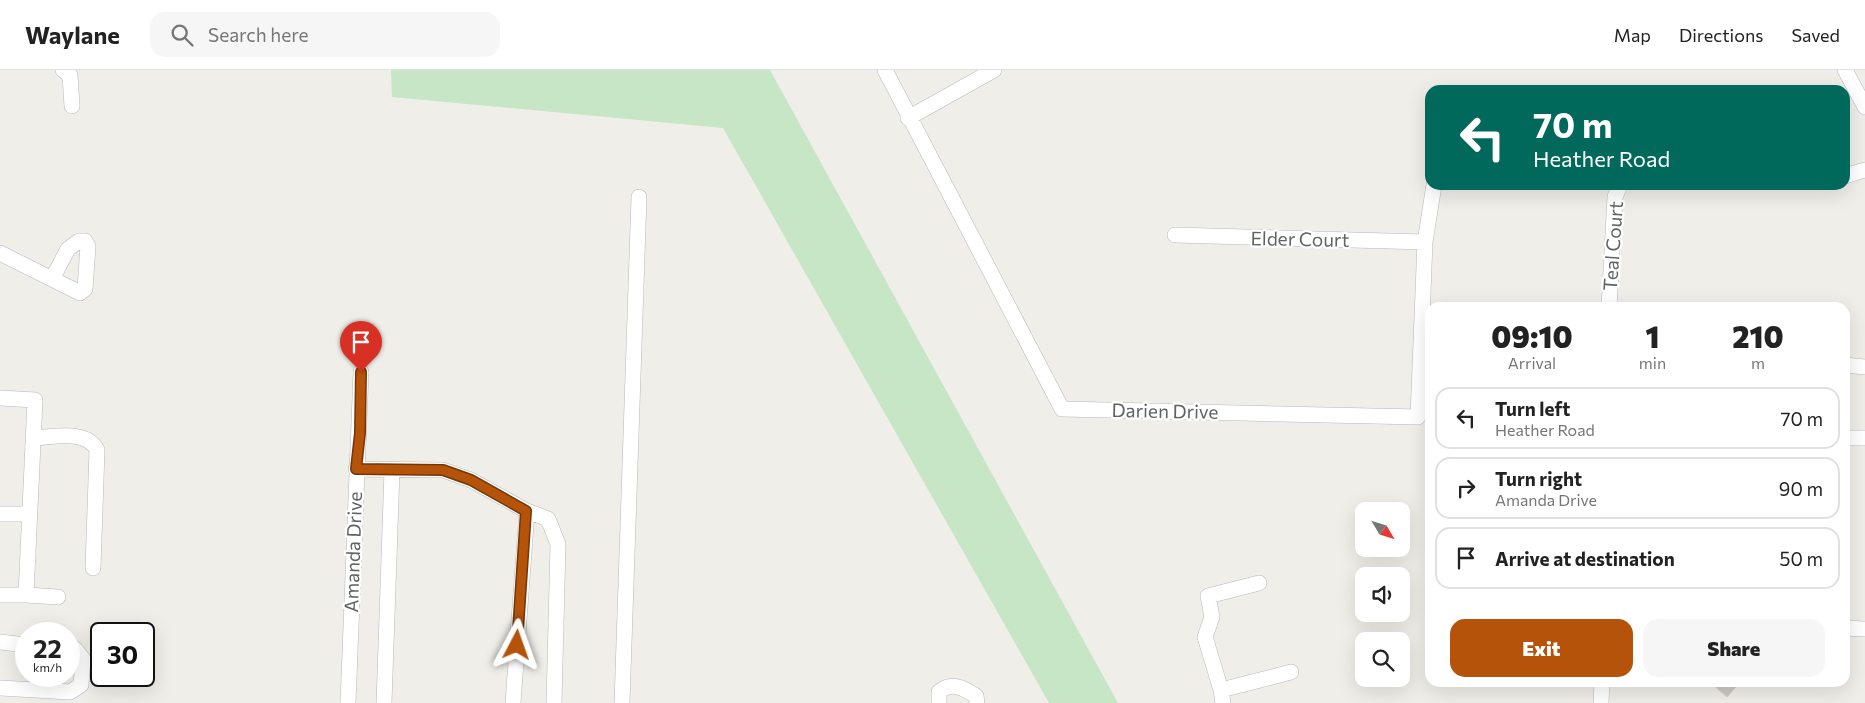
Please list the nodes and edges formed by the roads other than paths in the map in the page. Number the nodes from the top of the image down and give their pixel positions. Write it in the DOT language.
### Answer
graph roads {
  1 [pos="63,70"];
  2 [pos="885,70"];
  3 [pos="994,70"];
  4 [pos="1845,70"];
  5 [pos="72,106"];
  6 [pos="1865,107"];
  7 [pos="908,118"];
  8 [pos="1865,170"];
  9 [pos="1850,174"];
  10 [pos="1433,190"];
  11 [pos="1618,190"];
  12 [pos="639,196"];
  13 [pos="1175,235"];
  14 [pos="1425,242"];
  15 [pos="0,253"];
  16 [pos="52,279"];
  17 [pos="1609,302"];
  18 [pos="1850,366"];
  19 [pos="1865,367"];
  20 [pos="361,372"];
  21 [pos="0,398"];
  22 [pos="34,438"];
  23 [pos="1850,438"];
  24 [pos="1865,438"];
  25 [pos="356,469"];
  26 [pos="392,470"];
  27 [pos="526,511"];
  28 [pos="0,514"];
  29 [pos="30,514"];
  30 [pos="93,568"];
  31 [pos="1259,584"];
  32 [pos="0,595"];
  33 [pos="26,595"];
  34 [pos="58,597"];
  35 [pos="1850,628"];
  36 [pos="1865,629"];
  37 [pos="0,642"];
  38 [pos="15,643"];
  39 [pos="80,655"];
  40 [pos="1291,672"];
  41 [pos="80,686"];
  42 [pos="78,687"];
  43 [pos="1602,687"];
  44 [pos="0,688"];
  45 [pos="1222,696"];
  46 [pos="348,703"];
  47 [pos="384,703"];
  48 [pos="513,703"];
  49 [pos="554,703"];
  50 [pos="622,703"];
  51 [pos="939,703"];
  52 [pos="977,703"];
  53 [pos="1601,703"];
  1 -- 5 [label="street"];
  2 -- 7 [label="street, Darien Drive"];
  3 -- 7 [label="street"];
  4 -- 6 [label="street"];
  7 -- 14 [label="street, Darien Drive"];
  8 -- 9 [label="street"];
  10 -- 14 [label="street, Darien Drive"];
  11 -- 17 [label="street, Teal Court"];
  12 -- 50 [label="street"];
  13 -- 14 [label="street, Elder Court"];
  15 -- 16 [label="street"];
  18 -- 19 [label="street"];
  20 -- 25 [label="street, Amanda Drive"];
  21 -- 22 [label="street"];
  22 -- 29 [label="street"];
  22 -- 30 [label="street"];
  23 -- 24 [label="street"];
  25 -- 26 [label="street"];
  25 -- 46 [label="street, Amanda Drive"];
  26 -- 27 [label="street"];
  26 -- 47 [label="street, Amanda Drive"];
  27 -- 48 [label="street"];
  27 -- 49 [label="street"];
  28 -- 29 [label="street"];
  29 -- 33 [label="street"];
  31 -- 45 [label="street"];
  32 -- 33 [label="street"];
  33 -- 34 [label="street"];
  35 -- 36 [label="street"];
  37 -- 38 [label="street"];
  39 -- 41 [label="street"];
  40 -- 45 [label="street"];
  42 -- 44 [label="street"];
  43 -- 53 [label="street"];
  51 -- 52 [label="street"];
}
